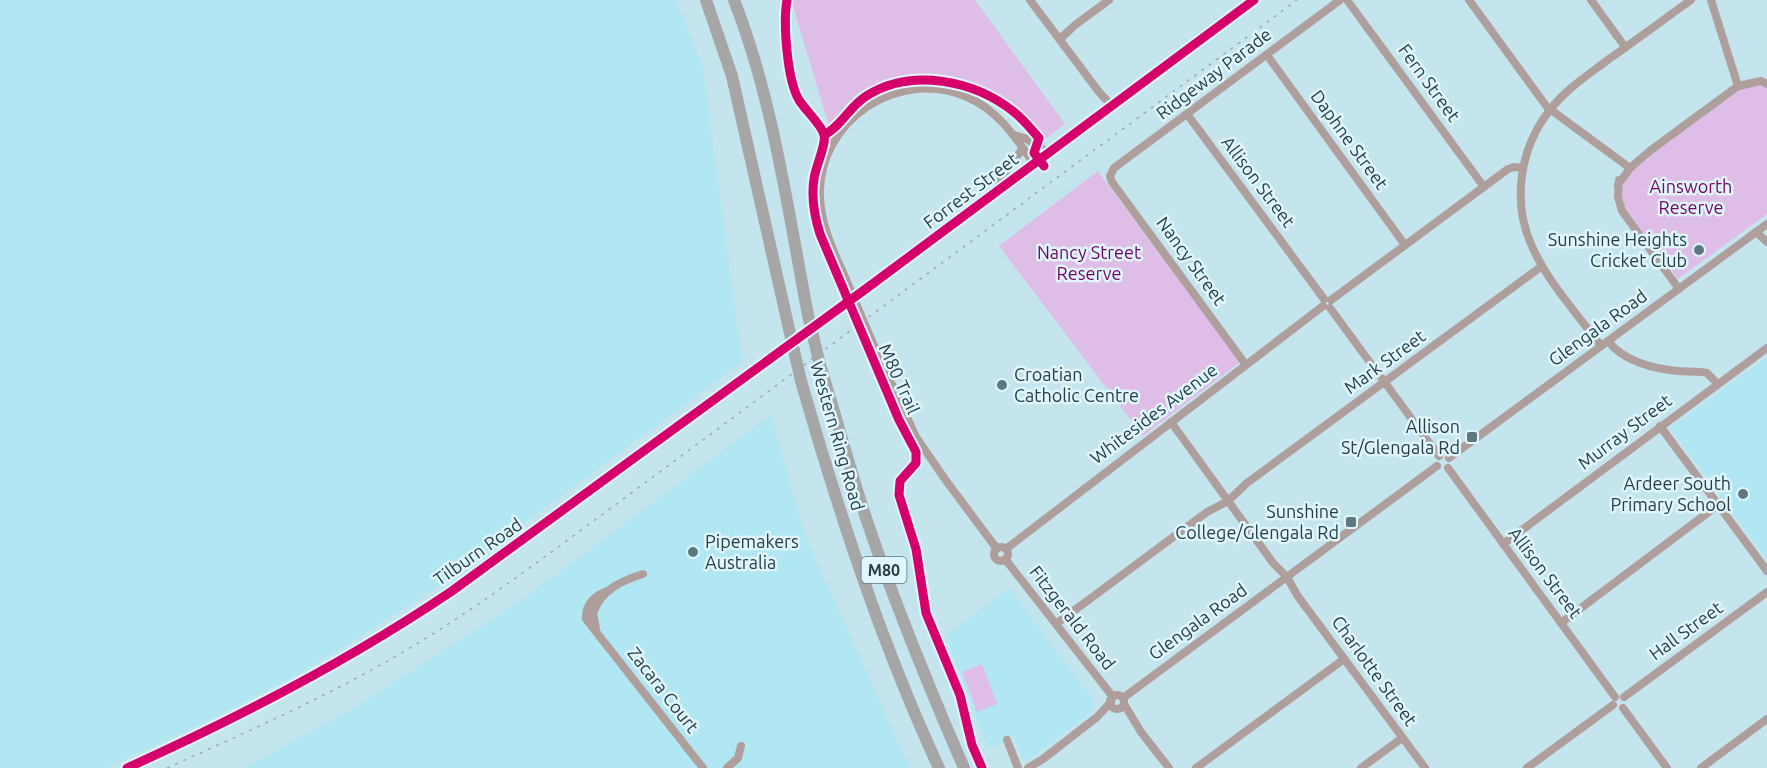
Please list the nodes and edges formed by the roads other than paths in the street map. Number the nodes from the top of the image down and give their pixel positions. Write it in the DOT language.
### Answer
graph roads {
  1 [pos="706,0"];
  2 [pos="734,0"];
  3 [pos="1030,0"];
  4 [pos="1109,0"];
  5 [pos="1254,0"];
  6 [pos="1340,0"];
  7 [pos="1347,0"];
  8 [pos="1469,0"];
  9 [pos="1591,0"];
  10 [pos="1691,0"];
  11 [pos="1710,3"];
  12 [pos="1058,37"];
  13 [pos="1626,47"];
  14 [pos="1267,55"];
  15 [pos="1767,84"];
  16 [pos="1738,86"];
  17 [pos="1110,108"];
  18 [pos="1550,109"];
  19 [pos="1187,114"];
  20 [pos="1014,135"];
  21 [pos="1023,148"];
  22 [pos="1050,153"];
  23 [pos="1034,164"];
  24 [pos="1628,166"];
  25 [pos="1523,168"];
  26 [pos="1110,176"];
  27 [pos="1485,187"];
  28 [pos="997,192"];
  29 [pos="1762,228"];
  30 [pos="1767,240"];
  31 [pos="1405,245"];
  32 [pos="1542,266"];
  33 [pos="1679,289"];
  34 [pos="1327,303"];
  35 [pos="822,321"];
  36 [pos="1605,344"];
  37 [pos="1767,348"];
  38 [pos="1246,365"];
  39 [pos="1385,382"];
  40 [pos="1716,385"];
  41 [pos="1171,422"];
  42 [pos="1660,426"];
  43 [pos="1439,456"];
  44 [pos="1449,458"];
  45 [pos="1437,466"];
  46 [pos="1448,468"];
  47 [pos="1226,498"];
  48 [pos="1719,506"];
  49 [pos="1503,544"];
  50 [pos="997,554"];
  51 [pos="1767,571"];
  52 [pos="643,573"];
  53 [pos="1285,579"];
  54 [pos="1767,592"];
  55 [pos="1561,622"];
  56 [pos="1056,624"];
  57 [pos="1344,659"];
  58 [pos="1617,700"];
  59 [pos="1117,703"];
  60 [pos="1767,719"];
  61 [pos="1402,738"];
  62 [pos="1008,740"];
  63 [pos="741,746"];
  64 [pos="1017,764"];
  65 [pos="1036,765"];
  66 [pos="127,768"];
  67 [pos="703,768"];
  68 [pos="727,768"];
  69 [pos="939,768"];
  70 [pos="964,768"];
  71 [pos="1026,768"];
  72 [pos="1169,768"];
  73 [pos="1196,768"];
  74 [pos="1361,768"];
  75 [pos="1425,768"];
  76 [pos="1527,768"];
  77 [pos="1667,768"];
  78 [pos="1701,768"];
  1 -- 69 [label="highway, Western Ring Road / M80, bridge"];
  2 -- 70 [label="highway, Western Ring Road / M80, bridge"];
  3 -- 12 [label="street"];
  4 -- 12 [label="street"];
  5 -- 17 [label="street, Forrest Street"];
  6 -- 14 [label="street, Ridgeway Parade"];
  7 -- 27 [label="street, Fern Street"];
  8 -- 18 [label="street"];
  9 -- 13 [label="street"];
  10 -- 13 [label="street"];
  11 -- 16 [label="street"];
  12 -- 17 [label="street"];
  13 -- 18 [label="street"];
  14 -- 19 [label="street, Ridgeway Parade"];
  14 -- 31 [label="street, Daphne Street"];
  15 -- 16 [label="street"];
  16 -- 24 [label="street"];
  17 -- 22 [label="street, Forrest Street"];
  18 -- 24 [label="street"];
  18 -- 25 [label="street"];
  19 -- 26 [label="street, Ridgeway Parade"];
  19 -- 34 [label="street, Allison Street"];
  20 -- 21 [label="street"];
  20 -- 22 [label="street"];
  20 -- 50 [label="street, bridge"];
  21 -- 23 [label="street"];
  21 -- 28 [label="street"];
  22 -- 23 [label="street, Forrest Street"];
  23 -- 28 [label="street, Forrest Street"];
  24 -- 33 [label="street"];
  25 -- 27 [label="street, Whitesides Avenue"];
  25 -- 32 [label="street"];
  26 -- 38 [label="street, Nancy Street"];
  27 -- 31 [label="street, Whitesides Avenue"];
  28 -- 35 [label="street, Forrest Street"];
  29 -- 30 [label="street"];
  29 -- 33 [label="street, Glengala Road"];
  31 -- 34 [label="street, Whitesides Avenue"];
  32 -- 36 [label="street"];
  32 -- 39 [label="street, Mark Street"];
  33 -- 36 [label="street, Glengala Road"];
  34 -- 38 [label="street, Whitesides Avenue"];
  34 -- 39 [label="street, Allison Street"];
  35 -- 66 [label="street, Tilburn Road"];
  36 -- 40 [label="street"];
  36 -- 44 [label="street, Glengala Road"];
  37 -- 40 [label="street, Murray Street"];
  38 -- 41 [label="street, Whitesides Avenue"];
  39 -- 43 [label="street, Allison Street"];
  39 -- 47 [label="street, Mark Street"];
  40 -- 42 [label="street, Murray Street"];
  41 -- 47 [label="street, Charlotte Street"];
  41 -- 50 [label="street, Whitesides Avenue"];
  42 -- 48 [label="street"];
  42 -- 49 [label="street, Murray Street"];
  43 -- 44 [label="street"];
  43 -- 45 [label="street"];
  44 -- 46 [label="street"];
  45 -- 46 [label="street"];
  45 -- 53 [label="street, Glengala Road"];
  46 -- 49 [label="street, Allison Street"];
  47 -- 53 [label="street, Charlotte Street"];
  47 -- 56 [label="street, Mark Street"];
  48 -- 51 [label="street"];
  48 -- 55 [label="street"];
  49 -- 55 [label="street, Allison Street"];
  50 -- 56 [label="street, Fitzgerald Road"];
  52 -- 67 [label="street, Zacara Court"];
  53 -- 57 [label="street, Charlotte Street"];
  53 -- 59 [label="street, Glengala Road"];
  54 -- 58 [label="street, Hall Street"];
  55 -- 58 [label="street, Allison Street"];
  56 -- 59 [label="street, Fitzgerald Road"];
  57 -- 61 [label="street, Charlotte Street"];
  57 -- 73 [label="street"];
  58 -- 76 [label="street, Hall Street"];
  58 -- 77 [label="street"];
  59 -- 65 [label="street, Glengala Road"];
  59 -- 72 [label="street, Fitzgerald Road"];
  60 -- 78 [label="street"];
  61 -- 74 [label="street"];
  61 -- 75 [label="street, Charlotte Street"];
  62 -- 64 [label="street"];
  63 -- 68 [label="street"];
  64 -- 71 [label="street"];
  65 -- 71 [label="street, Glengala Road"];
}
